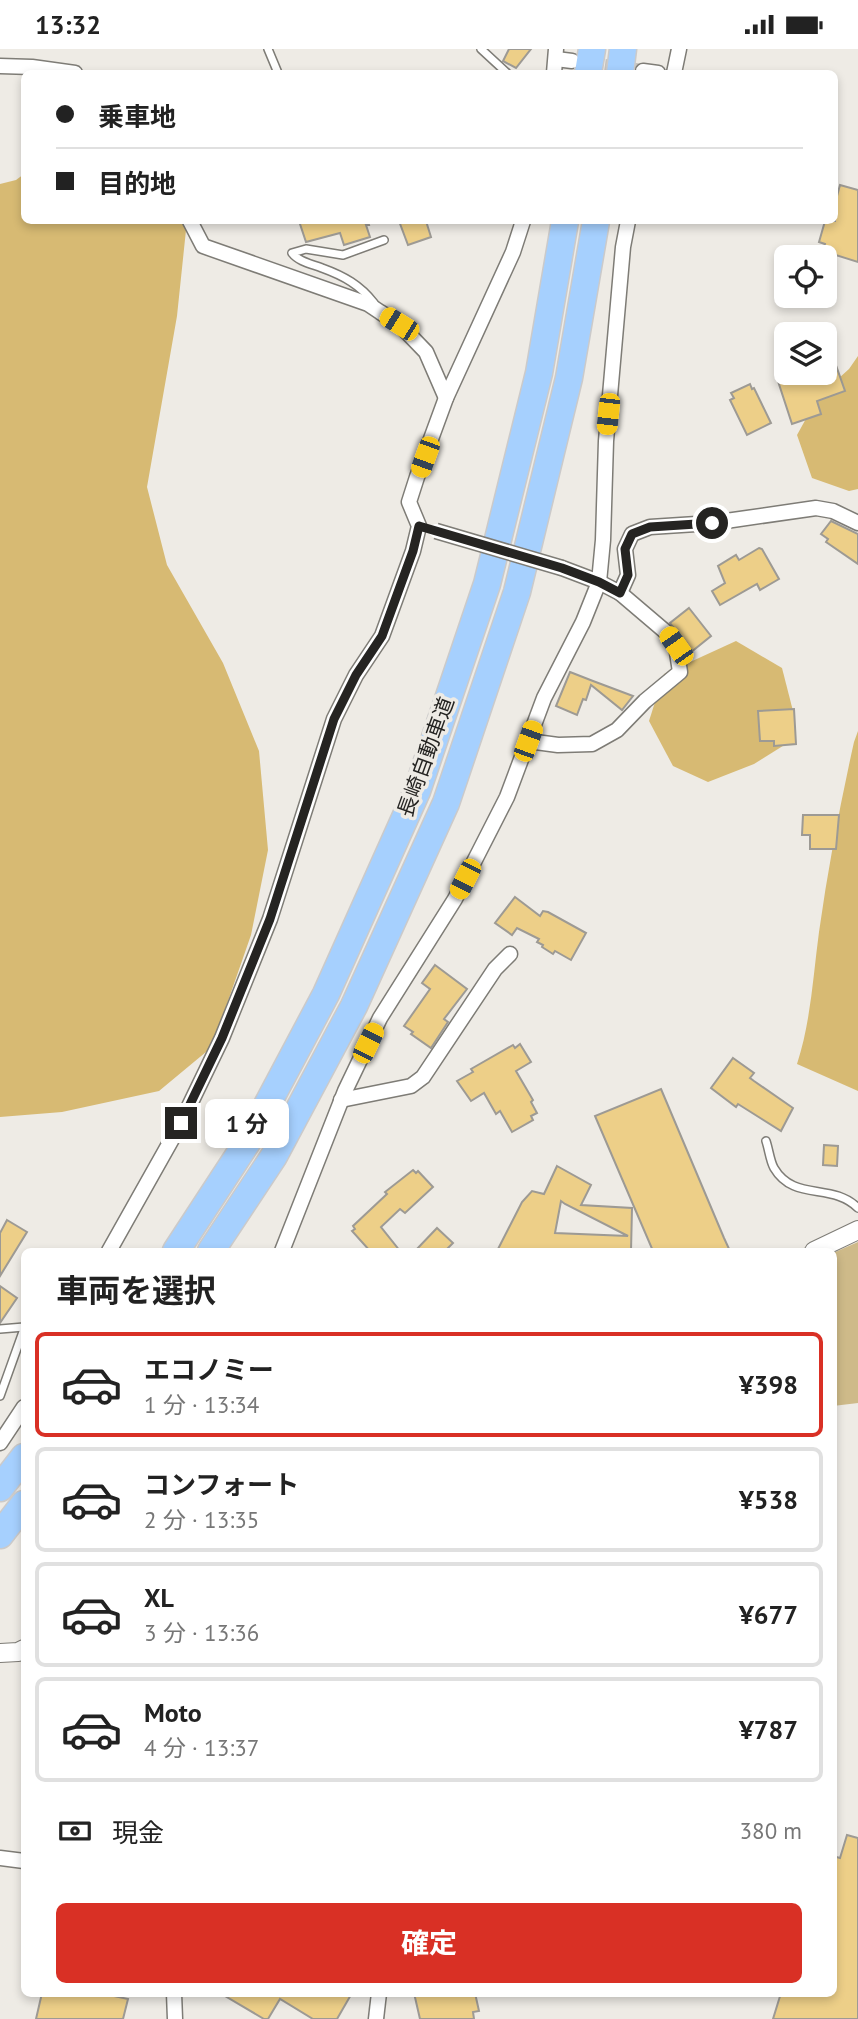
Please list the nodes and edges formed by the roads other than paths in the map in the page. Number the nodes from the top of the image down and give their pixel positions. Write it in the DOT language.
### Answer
graph roads {
  1 [pos="268,49"];
  2 [pos="481,49"];
  3 [pos="623,49"];
  4 [pos="680,49"];
  5 [pos="555,60"];
  6 [pos="584,61"];
  7 [pos="0,66"];
  8 [pos="54,70"];
  9 [pos="277,70"];
  10 [pos="504,70"];
  11 [pos="630,70"];
  12 [pos="675,70"];
  13 [pos="192,224"];
  14 [pos="522,224"];
  15 [pos="564,224"];
  16 [pos="595,224"];
  17 [pos="627,224"];
  18 [pos="384,240"];
  19 [pos="380,312"];
  20 [pos="446,398"];
  21 [pos="858,523"];
  22 [pos="419,526"];
  23 [pos="599,582"];
  24 [pos="620,593"];
  25 [pos="528,741"];
  26 [pos="509,954"];
  27 [pos="341,1101"];
  28 [pos="766,1141"];
  29 [pos="858,1208"];
  30 [pos="858,1230"];
  31 [pos="111,1248"];
  32 [pos="178,1248"];
  33 [pos="213,1248"];
  34 [pos="283,1248"];
  35 [pos="820,1248"];
  36 [pos="21,1328"];
  37 [pos="0,1329"];
  38 [pos="21,1336"];
  39 [pos="0,1396"];
  40 [pos="21,1412"];
  41 [pos="0,1443"];
  42 [pos="21,1461"];
  43 [pos="0,1488"];
  44 [pos="21,1508"];
  45 [pos="0,1535"];
  46 [pos="21,1650"];
  47 [pos="0,1653"];
  48 [pos="0,1858"];
  49 [pos="21,1861"];
  50 [pos="174,1997"];
  51 [pos="379,1997"];
  52 [pos="175,2019"];
  53 [pos="376,2019"];
  1 -- 9 [label="lane"];
  2 -- 10 [label="lane"];
  3 -- 11 [label="highway"];
  4 -- 12 [label="street"];
  5 -- 6 [label="street"];
  7 -- 8 [label="street"];
  13 -- 19 [label="street"];
  14 -- 20 [label="street"];
  15 -- 32 [label="highway, 長崎自動車道"];
  16 -- 33 [label="highway, 長崎自動車道"];
  17 -- 23 [label="street"];
  18 -- 19 [label="lane"];
  19 -- 20 [label="street"];
  20 -- 22 [label="street"];
  21 -- 24 [label="street"];
  22 -- 23 [label="street, bridge"];
  22 -- 31 [label="street"];
  23 -- 24 [label="street"];
  23 -- 25 [label="street"];
  24 -- 25 [label="street"];
  25 -- 27 [label="street"];
  26 -- 27 [label="street"];
  27 -- 34 [label="street"];
  28 -- 29 [label="lane"];
  30 -- 35 [label="street"];
  36 -- 37 [label="lane"];
  38 -- 39 [label="lane"];
  40 -- 41 [label="street"];
  42 -- 43 [label="highway"];
  44 -- 45 [label="highway"];
  46 -- 47 [label="street"];
  48 -- 49 [label="street"];
  50 -- 52 [label="street"];
  51 -- 53 [label="street"];
}
